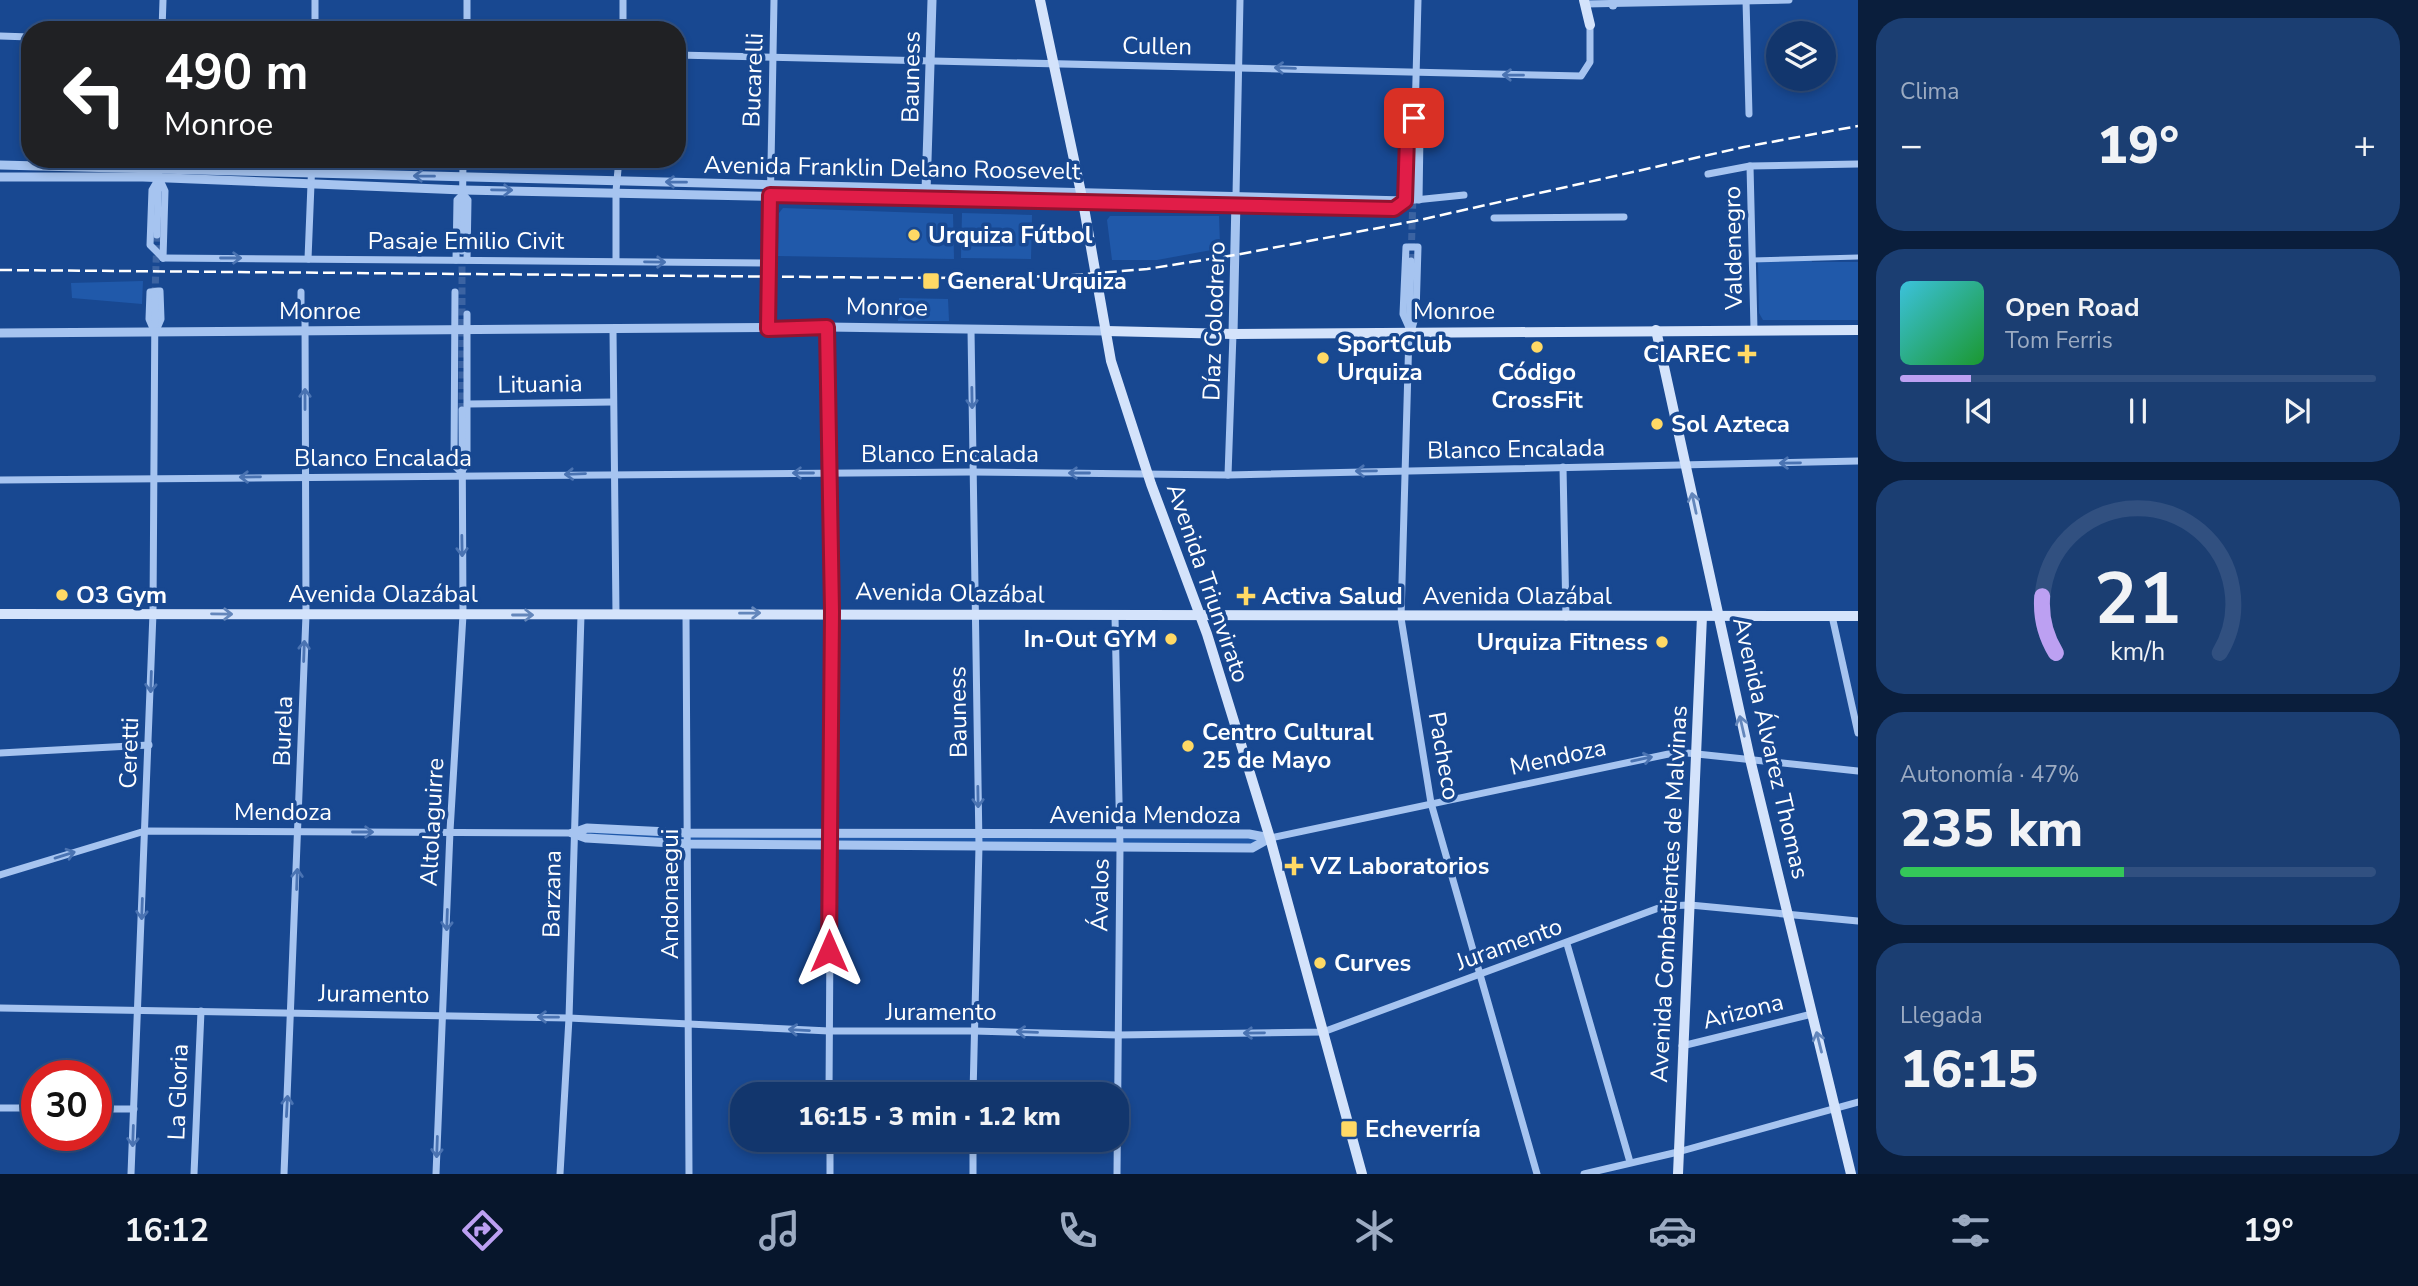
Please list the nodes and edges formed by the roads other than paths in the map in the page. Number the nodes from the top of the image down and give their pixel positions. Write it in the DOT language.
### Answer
graph roads {
  1 [pos="163,0"];
  2 [pos="315,0"];
  3 [pos="467,0"];
  4 [pos="623,0"];
  5 [pos="774,0"];
  6 [pos="932,0"];
  7 [pos="1040,0"];
  8 [pos="1240,0"];
  9 [pos="1418,0"];
  10 [pos="1789,0"];
  11 [pos="1746,1"];
  12 [pos="1585,2"];
  13 [pos="1613,2"];
  14 [pos="162,21"];
  15 [pos="315,21"];
  16 [pos="467,21"];
  17 [pos="623,21"];
  18 [pos="1590,25"];
  19 [pos="0,36"];
  20 [pos="21,37"];
  21 [pos="686,55"];
  22 [pos="773,58"];
  23 [pos="931,60"];
  24 [pos="1053,63"];
  25 [pos="1238,66"];
  26 [pos="1416,72"];
  27 [pos="1749,114"];
  28 [pos="1414,118"];
  29 [pos="1858,164"];
  30 [pos="0,165"];
  31 [pos="21,166"];
  32 [pos="1750,166"];
  33 [pos="119,168"];
  34 [pos="312,168"];
  35 [pos="463,168"];
  36 [pos="619,168"];
  37 [pos="159,169"];
  38 [pos="312,174"];
  39 [pos="1707,174"];
  40 [pos="463,176"];
  41 [pos="0,177"];
  42 [pos="618,181"];
  43 [pos="311,185"];
  44 [pos="769,190"];
  45 [pos="616,191"];
  46 [pos="463,192"];
  47 [pos="926,193"];
  48 [pos="1464,195"];
  49 [pos="1081,197"];
  50 [pos="1412,199"];
  51 [pos="1236,200"];
  52 [pos="1624,217"];
  53 [pos="1494,218"];
  54 [pos="157,235"];
  55 [pos="462,251"];
  56 [pos="1858,257"];
  57 [pos="163,258"];
  58 [pos="308,259"];
  59 [pos="456,260"];
  60 [pos="467,260"];
  61 [pos="1752,260"];
  62 [pos="616,261"];
  63 [pos="1412,261"];
  64 [pos="769,263"];
  65 [pos="301,292"];
  66 [pos="455,292"];
  67 [pos="155,294"];
  68 [pos="467,314"];
  69 [pos="827,327"];
  70 [pos="768,329"];
  71 [pos="1754,329"];
  72 [pos="613,330"];
  73 [pos="971,330"];
  74 [pos="1656,330"];
  75 [pos="1858,330"];
  76 [pos="454,331"];
  77 [pos="467,331"];
  78 [pos="1106,331"];
  79 [pos="305,332"];
  80 [pos="1411,332"];
  81 [pos="0,333"];
  82 [pos="155,333"];
  83 [pos="1233,334"];
  84 [pos="612,402"];
  85 [pos="468,404"];
  86 [pos="461,410"];
  87 [pos="1858,461"];
  88 [pos="1685,464"];
  89 [pos="1563,467"];
  90 [pos="1405,470"];
  91 [pos="972,472"];
  92 [pos="614,473"];
  93 [pos="830,473"];
  94 [pos="1147,473"];
  95 [pos="461,475"];
  96 [pos="1228,475"];
  97 [pos="306,477"];
  98 [pos="154,478"];
  99 [pos="0,480"];
  100 [pos="832,612"];
  101 [pos="153,613"];
  102 [pos="0,614"];
  103 [pos="616,614"];
  104 [pos="686,614"];
  105 [pos="976,614"];
  106 [pos="306,615"];
  107 [pos="463,615"];
  108 [pos="581,615"];
  109 [pos="1115,616"];
  110 [pos="1201,616"];
  111 [pos="1702,616"];
  112 [pos="1719,616"];
  113 [pos="1832,616"];
  114 [pos="1858,616"];
  115 [pos="1566,617"];
  116 [pos="1401,618"];
  117 [pos="1858,733"];
  118 [pos="149,745"];
  119 [pos="1696,753"];
  120 [pos="0,754"];
  121 [pos="1750,759"];
  122 [pos="1858,771"];
  123 [pos="1431,803"];
  124 [pos="145,831"];
  125 [pos="450,831"];
  126 [pos="299,832"];
  127 [pos="572,833"];
  128 [pos="689,833"];
  129 [pos="829,833"];
  130 [pos="978,834"];
  131 [pos="1119,834"];
  132 [pos="1270,838"];
  133 [pos="689,844"];
  134 [pos="829,844"];
  135 [pos="979,846"];
  136 [pos="1120,847"];
  137 [pos="0,875"];
  138 [pos="1690,905"];
  139 [pos="1787,914"];
  140 [pos="1858,921"];
  141 [pos="1566,944"];
  142 [pos="1478,977"];
  143 [pos="0,1008"];
  144 [pos="138,1010"];
  145 [pos="201,1011"];
  146 [pos="292,1012"];
  147 [pos="1812,1014"];
  148 [pos="443,1015"];
  149 [pos="569,1018"];
  150 [pos="689,1025"];
  151 [pos="829,1031"];
  152 [pos="974,1031"];
  153 [pos="1322,1032"];
  154 [pos="1118,1035"];
  155 [pos="1682,1046"];
  156 [pos="829,1082"];
  157 [pos="973,1082"];
  158 [pos="1858,1102"];
  159 [pos="0,1108"];
  160 [pos="21,1108"];
  161 [pos="1835,1108"];
  162 [pos="112,1109"];
  163 [pos="134,1109"];
  164 [pos="830,1152"];
  165 [pos="973,1152"];
  166 [pos="1678,1152"];
  167 [pos="1630,1163"];
  168 [pos="131,1174"];
  169 [pos="194,1174"];
  170 [pos="284,1174"];
  171 [pos="436,1174"];
  172 [pos="560,1174"];
  173 [pos="690,1174"];
  174 [pos="830,1174"];
  175 [pos="973,1174"];
  176 [pos="1117,1174"];
  177 [pos="1362,1174"];
  178 [pos="1537,1174"];
  179 [pos="1584,1174"];
  180 [pos="1678,1174"];
  181 [pos="1851,1174"];
  1 -- 14 [label="street"];
  2 -- 15 [label="street"];
  3 -- 16 [label="street"];
  4 -- 17 [label="street"];
  5 -- 22 [label="street, Bucarelli"];
  6 -- 23 [label="street, Bauness"];
  7 -- 24 [label="main road, Avenida Triunvirato"];
  8 -- 25 [label="street, Díaz Colodrero"];
  9 -- 26 [label="street"];
  10 -- 11 [label="street"];
  11 -- 13 [label="street"];
  11 -- 27 [label="street"];
  12 -- 13 [label="street"];
  12 -- 18 [label="main road"];
  18 -- 26 [label="street, Cullen, one-way"];
  19 -- 20 [label="street"];
  21 -- 22 [label="street, Cullen"];
  22 -- 23 [label="street, Cullen"];
  22 -- 44 [label="street, Bucarelli"];
  23 -- 24 [label="street, Cullen"];
  23 -- 47 [label="street, Bauness"];
  24 -- 25 [label="street, Cullen"];
  24 -- 49 [label="main road, Avenida Triunvirato"];
  26 -- 25 [label="street, Cullen, one-way"];
  25 -- 51 [label="street, Díaz Colodrero"];
  26 -- 28 [label="street"];
  28 -- 50 [label="street"];
  28 -- 50 [label="street"];
  29 -- 32 [label="street"];
  30 -- 31 [label="street, Avenida Franklin Delano Roosevelt"];
  32 -- 39 [label="street"];
  32 -- 61 [label="street, Valdenegro"];
  33 -- 37 [label="street, Avenida Franklin Delano Roosevelt"];
  34 -- 38 [label="street"];
  35 -- 40 [label="street"];
  36 -- 42 [label="street"];
  37 -- 38 [label="street, Avenida Franklin Delano Roosevelt"];
  37 -- 41 [label="street, Avenida Franklin Delano Roosevelt"];
  37 -- 43 [label="street, Avenida Franklin Delano Roosevelt"];
  37 -- 54 [label="street"];
  37 -- 57 [label="street"];
  37 -- 57 [label="street"];
  40 -- 38 [label="street, Avenida Franklin Delano Roosevelt, one-way"];
  38 -- 43 [label="street"];
  40 -- 42 [label="street, Avenida Franklin Delano Roosevelt"];
  40 -- 46 [label="street"];
  44 -- 42 [label="street, Avenida Franklin Delano Roosevelt, one-way"];
  42 -- 45 [label="street"];
  43 -- 46 [label="street, Avenida Franklin Delano Roosevelt"];
  43 -- 58 [label="street"];
  44 -- 45 [label="street, Avenida Franklin Delano Roosevelt"];
  44 -- 47 [label="street, Avenida Franklin Delano Roosevelt"];
  44 -- 64 [label="street, Bucarelli"];
  46 -- 45 [label="street, Avenida Franklin Delano Roosevelt, one-way"];
  45 -- 62 [label="street"];
  46 -- 55 [label="street"];
  46 -- 59 [label="street"];
  46 -- 60 [label="street"];
  47 -- 49 [label="street, Avenida Franklin Delano Roosevelt"];
  48 -- 50 [label="street, Avenida Franklin Delano Roosevelt"];
  49 -- 51 [label="street, Avenida Franklin Delano Roosevelt"];
  49 -- 78 [label="main road, Avenida Triunvirato"];
  50 -- 51 [label="street, Avenida Franklin Delano Roosevelt"];
  51 -- 83 [label="street, Díaz Colodrero"];
  52 -- 53 [label="street"];
  56 -- 61 [label="street"];
  57 -- 58 [label="street, Pasaje Emilio Civit, one-way"];
  58 -- 59 [label="street, Pasaje Emilio Civit"];
  59 -- 60 [label="street, Pasaje Emilio Civit"];
  60 -- 62 [label="street, Pasaje Emilio Civit"];
  61 -- 71 [label="street, Valdenegro"];
  62 -- 64 [label="street, Pasaje Emilio Civit, one-way"];
  63 -- 80 [label="street, Pacheco"];
  64 -- 70 [label="street, Bucarelli"];
  65 -- 79 [label="street, Burela"];
  66 -- 76 [label="street, Altolaguirre"];
  67 -- 82 [label="street, Ceretti"];
  68 -- 77 [label="street, Altolaguirre"];
  69 -- 70 [label="street, Monroe"];
  69 -- 73 [label="street, Monroe"];
  69 -- 93 [label="street"];
  70 -- 72 [label="street, Monroe"];
  71 -- 74 [label="main road, Monroe"];
  71 -- 75 [label="main road, Monroe"];
  72 -- 77 [label="street, Monroe"];
  72 -- 84 [label="street"];
  73 -- 78 [label="street, Monroe"];
  73 -- 91 [label="street, Bauness, one-way"];
  74 -- 80 [label="main road, Monroe"];
  74 -- 88 [label="main road, Avenida Álvarez Thomas"];
  76 -- 77 [label="street, Monroe"];
  76 -- 79 [label="street, Monroe"];
  76 -- 95 [label="street, Altolaguirre"];
  77 -- 85 [label="street, Altolaguirre"];
  78 -- 83 [label="main road, Monroe"];
  78 -- 94 [label="main road, Avenida Triunvirato"];
  79 -- 82 [label="street, Monroe"];
  97 -- 79 [label="street, Burela, one-way"];
  80 -- 80 [label="street, Pacheco"];
  80 -- 83 [label="main road, Monroe"];
  80 -- 90 [label="street, Pacheco"];
  81 -- 82 [label="street, Monroe"];
  82 -- 82 [label="street, Ceretti"];
  82 -- 98 [label="street, Ceretti"];
  83 -- 96 [label="street, Díaz Colodrero"];
  84 -- 85 [label="street, Lituania"];
  84 -- 92 [label="street"];
  85 -- 95 [label="street, Altolaguirre"];
  86 -- 95 [label="street, Altolaguirre"];
  87 -- 88 [label="street, Blanco Encalada, one-way"];
  88 -- 89 [label="street, Blanco Encalada"];
  112 -- 88 [label="main road, Avenida Álvarez Thomas, one-way"];
  89 -- 90 [label="street, Blanco Encalada"];
  89 -- 115 [label="street"];
  90 -- 96 [label="street, Blanco Encalada, one-way"];
  90 -- 116 [label="street, Pacheco"];
  91 -- 93 [label="street, Blanco Encalada"];
  94 -- 91 [label="street, Blanco Encalada, one-way"];
  91 -- 105 [label="street, Bauness"];
  93 -- 92 [label="street, Blanco Encalada, one-way"];
  92 -- 95 [label="street, Blanco Encalada, one-way"];
  92 -- 103 [label="street"];
  93 -- 100 [label="street"];
  94 -- 96 [label="street, Blanco Encalada"];
  94 -- 110 [label="main road, Avenida Triunvirato"];
  95 -- 97 [label="street, Blanco Encalada"];
  95 -- 107 [label="street, Altolaguirre, one-way"];
  97 -- 98 [label="street, Blanco Encalada, one-way"];
  97 -- 106 [label="street, Burela"];
  98 -- 99 [label="street, Blanco Encalada"];
  98 -- 101 [label="street, Ceretti"];
  104 -- 100 [label="main road, Avenida Olazábal, one-way"];
  100 -- 105 [label="main road, Avenida Olazábal"];
  100 -- 129 [label="street"];
  101 -- 102 [label="main road, Avenida Olazábal"];
  101 -- 106 [label="main road, Avenida Olazábal, one-way"];
  101 -- 118 [label="street, Ceretti, one-way"];
  103 -- 104 [label="main road, Avenida Olazábal"];
  103 -- 108 [label="main road, Avenida Olazábal"];
  104 -- 128 [label="street, Andonaegui"];
  105 -- 109 [label="main road, Avenida Olazábal"];
  105 -- 130 [label="street, Bauness, one-way"];
  106 -- 107 [label="main road, Avenida Olazábal"];
  126 -- 106 [label="street, Burela, one-way"];
  107 -- 108 [label="main road, Avenida Olazábal, one-way"];
  107 -- 125 [label="street, Altolaguirre"];
  108 -- 127 [label="street, Barzana"];
  109 -- 110 [label="main road, Avenida Olazábal"];
  109 -- 131 [label="street, Ávalos"];
  110 -- 116 [label="main road, Avenida Olazábal"];
  110 -- 132 [label="main road, Avenida Triunvirato"];
  111 -- 112 [label="main road, Avenida Olazábal"];
  111 -- 115 [label="main road, Avenida Olazábal"];
  111 -- 119 [label="main road, Avenida Combatientes de Malvinas"];
  112 -- 113 [label="main road, Avenida Olazábal"];
  121 -- 112 [label="main road, Avenida Álvarez Thomas, one-way"];
  113 -- 114 [label="main road, Avenida Olazábal"];
  113 -- 117 [label="street"];
  115 -- 116 [label="main road, Avenida Olazábal"];
  116 -- 123 [label="street, Pacheco"];
  118 -- 120 [label="street"];
  118 -- 124 [label="street, Ceretti"];
  119 -- 121 [label="street, Mendoza"];
  123 -- 119 [label="street, Mendoza, one-way"];
  119 -- 138 [label="main road, Avenida Combatientes de Malvinas"];
  121 -- 122 [label="street, Mendoza"];
  121 -- 139 [label="main road, Avenida Álvarez Thomas"];
  123 -- 132 [label="street, Mendoza"];
  123 -- 142 [label="street, Pacheco"];
  124 -- 126 [label="street, Mendoza"];
  137 -- 124 [label="street, Mendoza, one-way"];
  124 -- 144 [label="street, Ceretti, one-way"];
  126 -- 125 [label="street, Mendoza, one-way"];
  125 -- 127 [label="street, Mendoza"];
  125 -- 148 [label="street, Altolaguirre, one-way"];
  146 -- 126 [label="street, Burela, one-way"];
  127 -- 128 [label="street, Avenida Mendoza"];
  127 -- 133 [label="street, Avenida Mendoza"];
  127 -- 149 [label="street, Barzana"];
  128 -- 129 [label="street, Avenida Mendoza"];
  128 -- 133 [label="street, Andonaegui"];
  129 -- 130 [label="street, Avenida Mendoza"];
  129 -- 134 [label="street"];
  130 -- 131 [label="street, Avenida Mendoza"];
  130 -- 135 [label="street, Bauness"];
  131 -- 132 [label="street, Avenida Mendoza"];
  131 -- 136 [label="street, Ávalos"];
  132 -- 136 [label="street, Avenida Mendoza"];
  132 -- 153 [label="main road, Avenida Triunvirato"];
  133 -- 134 [label="street, Avenida Mendoza"];
  133 -- 150 [label="street, Andonaegui"];
  134 -- 135 [label="street, Avenida Mendoza"];
  134 -- 151 [label="street"];
  135 -- 136 [label="street, Avenida Mendoza"];
  135 -- 152 [label="street, Bauness"];
  136 -- 154 [label="street, Ávalos"];
  138 -- 139 [label="street, Juramento"];
  138 -- 141 [label="street, Juramento"];
  138 -- 155 [label="main road, Avenida Combatientes de Malvinas"];
  139 -- 140 [label="street, Juramento"];
  139 -- 147 [label="main road, Avenida Álvarez Thomas"];
  141 -- 142 [label="street, Juramento"];
  141 -- 167 [label="street"];
  142 -- 153 [label="street, Juramento"];
  142 -- 178 [label="street, Pacheco"];
  143 -- 144 [label="street, Juramento"];
  144 -- 145 [label="street, Juramento"];
  144 -- 163 [label="street, Ceretti"];
  145 -- 146 [label="street, Juramento"];
  145 -- 169 [label="street, La Gloria"];
  146 -- 148 [label="street, Juramento"];
  170 -- 146 [label="street, Burela, one-way"];
  147 -- 155 [label="street, Arizona"];
  161 -- 147 [label="main road, Avenida Álvarez Thomas, one-way"];
  149 -- 148 [label="street, Juramento, one-way"];
  148 -- 171 [label="street, Altolaguirre, one-way"];
  149 -- 150 [label="street, Juramento"];
  149 -- 172 [label="street, Barzana"];
  151 -- 150 [label="street, Juramento, one-way"];
  150 -- 173 [label="street, Andonaegui"];
  151 -- 152 [label="street, Juramento"];
  151 -- 156 [label="street"];
  154 -- 152 [label="street, Juramento, one-way"];
  152 -- 157 [label="street, Bauness"];
  153 -- 154 [label="street, Juramento, one-way"];
  153 -- 177 [label="main road, Avenida Triunvirato"];
  154 -- 176 [label="street, Ávalos"];
  155 -- 166 [label="main road, Avenida Combatientes de Malvinas"];
  158 -- 161 [label="street"];
  159 -- 160 [label="street"];
  161 -- 166 [label="street"];
  161 -- 181 [label="main road, Avenida Álvarez Thomas"];
  162 -- 163 [label="street"];
  163 -- 168 [label="street, Ceretti, one-way"];
  164 -- 174 [label="street"];
  165 -- 175 [label="street"];
  166 -- 167 [label="street"];
  166 -- 180 [label="main road, Avenida Combatientes de Malvinas"];
  167 -- 179 [label="street"];
}
